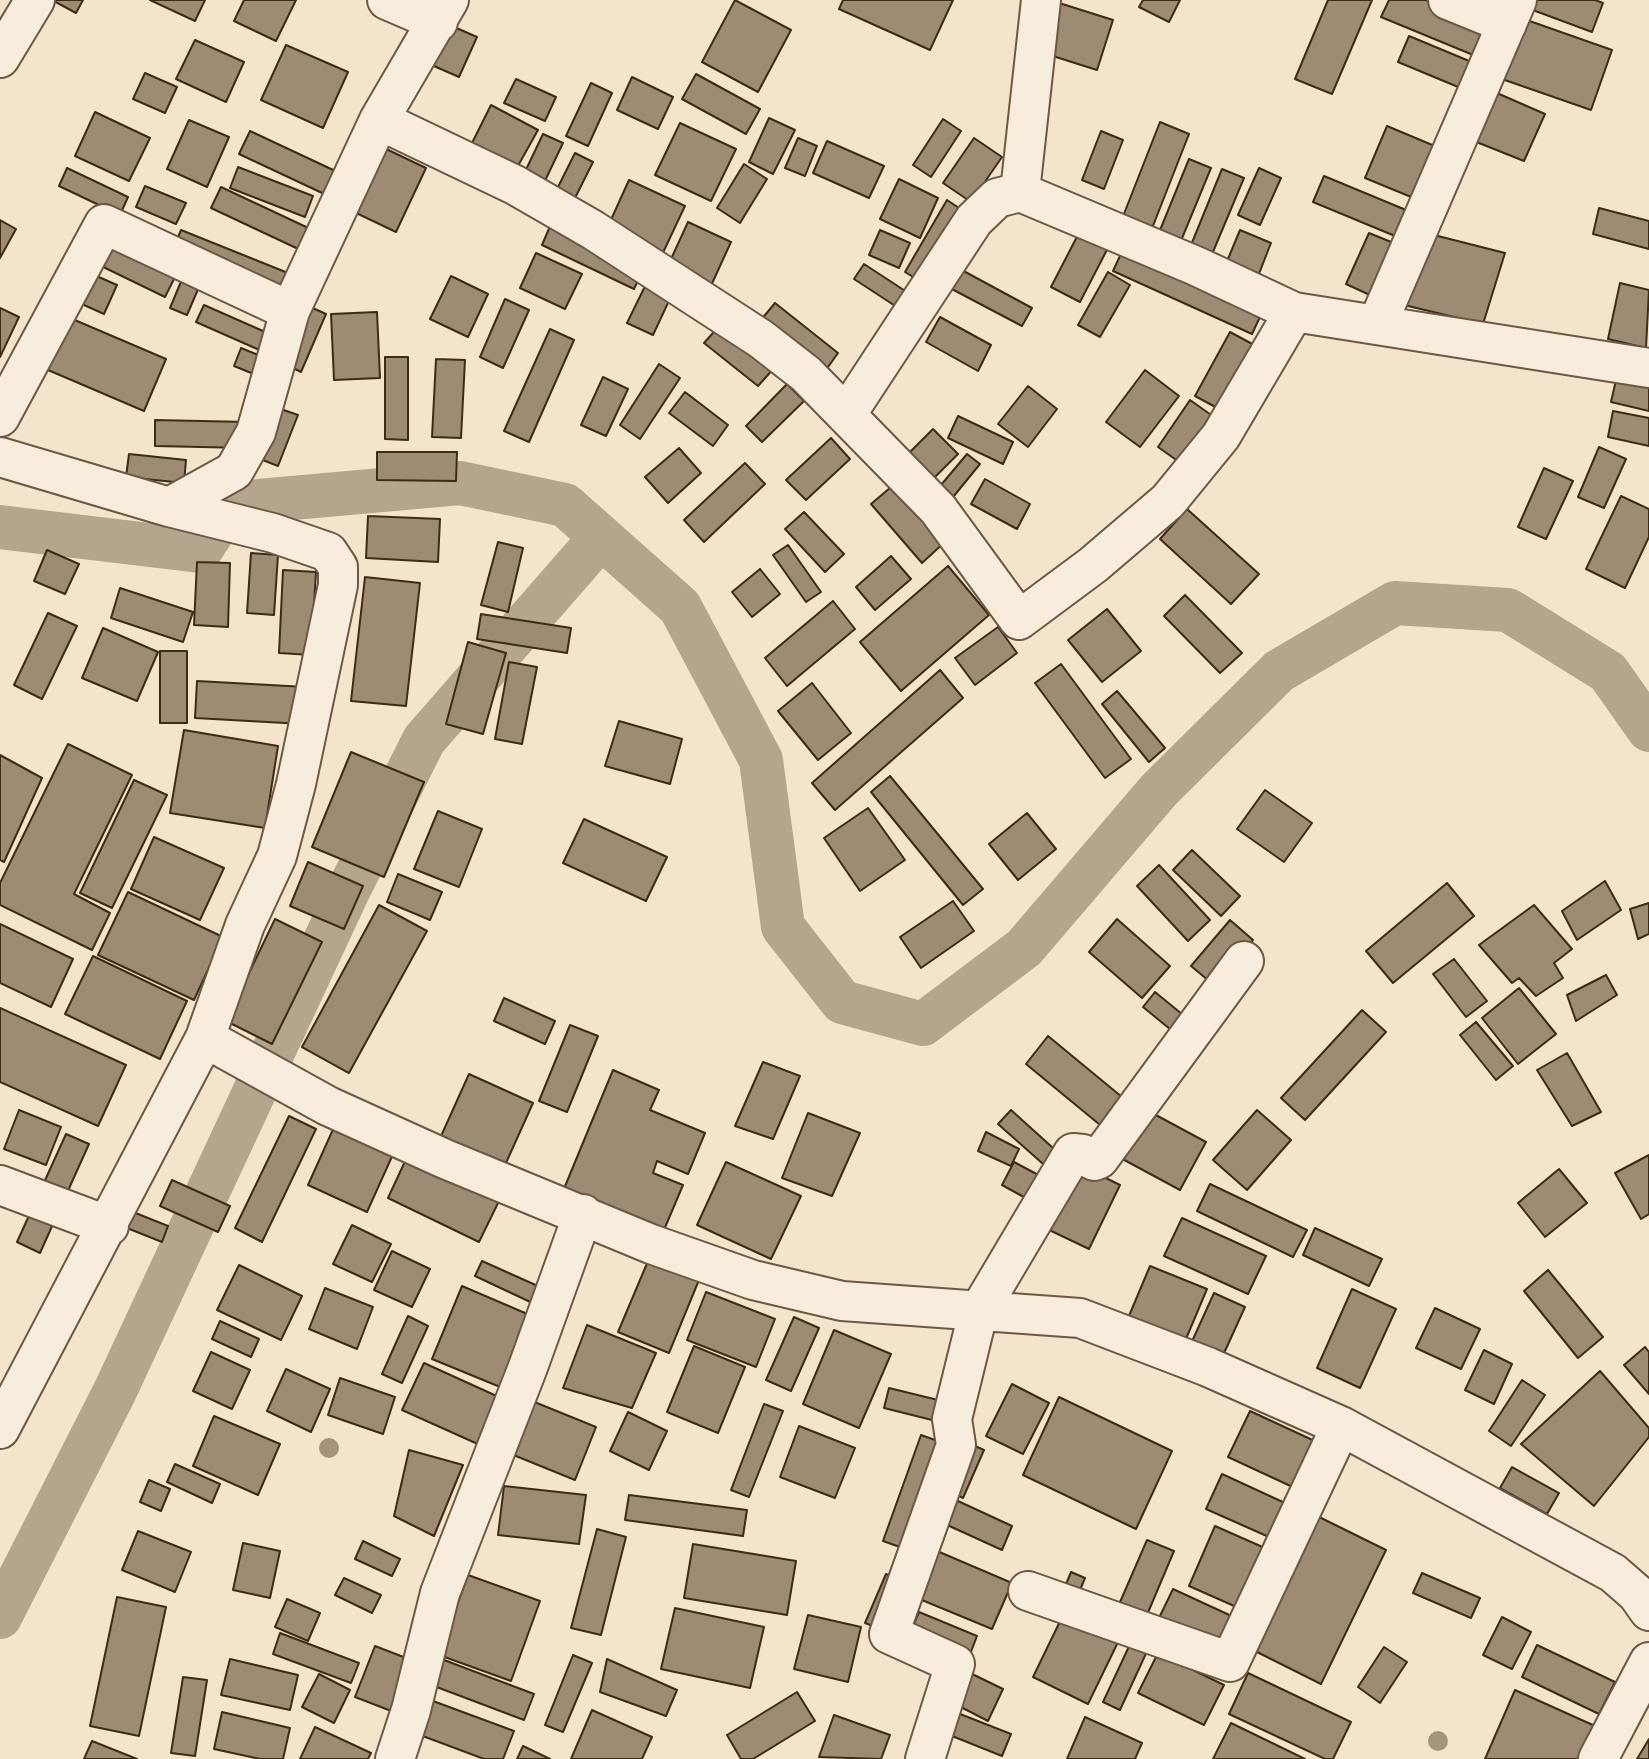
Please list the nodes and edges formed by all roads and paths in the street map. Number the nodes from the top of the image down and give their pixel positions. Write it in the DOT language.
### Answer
graph roads {
  1 [pos="35,0"];
  2 [pos="387,0"];
  3 [pos="1041,0"];
  4 [pos="1448,0"];
  5 [pos="443,11"];
  6 [pos="1512,12"];
  7 [pos="0,58"];
  8 [pos="379,120"];
  9 [pos="1020,192"];
  10 [pos="290,311"];
  11 [pos="1294,312"];
  12 [pos="1377,325"];
  13 [pos="1649,368"];
  14 [pos="846,415"];
  15 [pos="0,417"];
  16 [pos="0,457"];
  17 [pos="169,507"];
  18 [pos="1244,961"];
  19 [pos="205,1038"];
  20 [pos="0,1185"];
  21 [pos="583,1214"];
  22 [pos="109,1226"];
  23 [pos="978,1312"];
  24 [pos="1341,1426"];
  25 [pos="0,1429"];
  26 [pos="1028,1591"];
  27 [pos="1649,1611"];
  28 [pos="1649,1662"];
  29 [pos="395,1759"];
  30 [pos="925,1759"];
  31 [pos="1598,1759"];
  1 -- 7 [label="street"];
  2 -- 5 [label="street"];
  3 -- 9 [label="street"];
  4 -- 6 [label="street"];
  5 -- 8 [label="street"];
  6 -- 12 [label="street"];
  8 -- 10 [label="street"];
  8 -- 14 [label="street"];
  9 -- 11 [label="street"];
  9 -- 14 [label="street"];
  10 -- 15 [label="street"];
  10 -- 17 [label="street"];
  11 -- 12 [label="street"];
  11 -- 14 [label="street"];
  12 -- 13 [label="street"];
  16 -- 17 [label="street"];
  17 -- 19 [label="street"];
  18 -- 23 [label="street"];
  19 -- 21 [label="street"];
  19 -- 22 [label="street"];
  20 -- 22 [label="street"];
  21 -- 23 [label="street"];
  21 -- 29 [label="street"];
  22 -- 25 [label="street"];
  23 -- 24 [label="street"];
  23 -- 30 [label="street"];
  24 -- 26 [label="street"];
  24 -- 27 [label="street"];
  28 -- 31 [label="street"];
}
